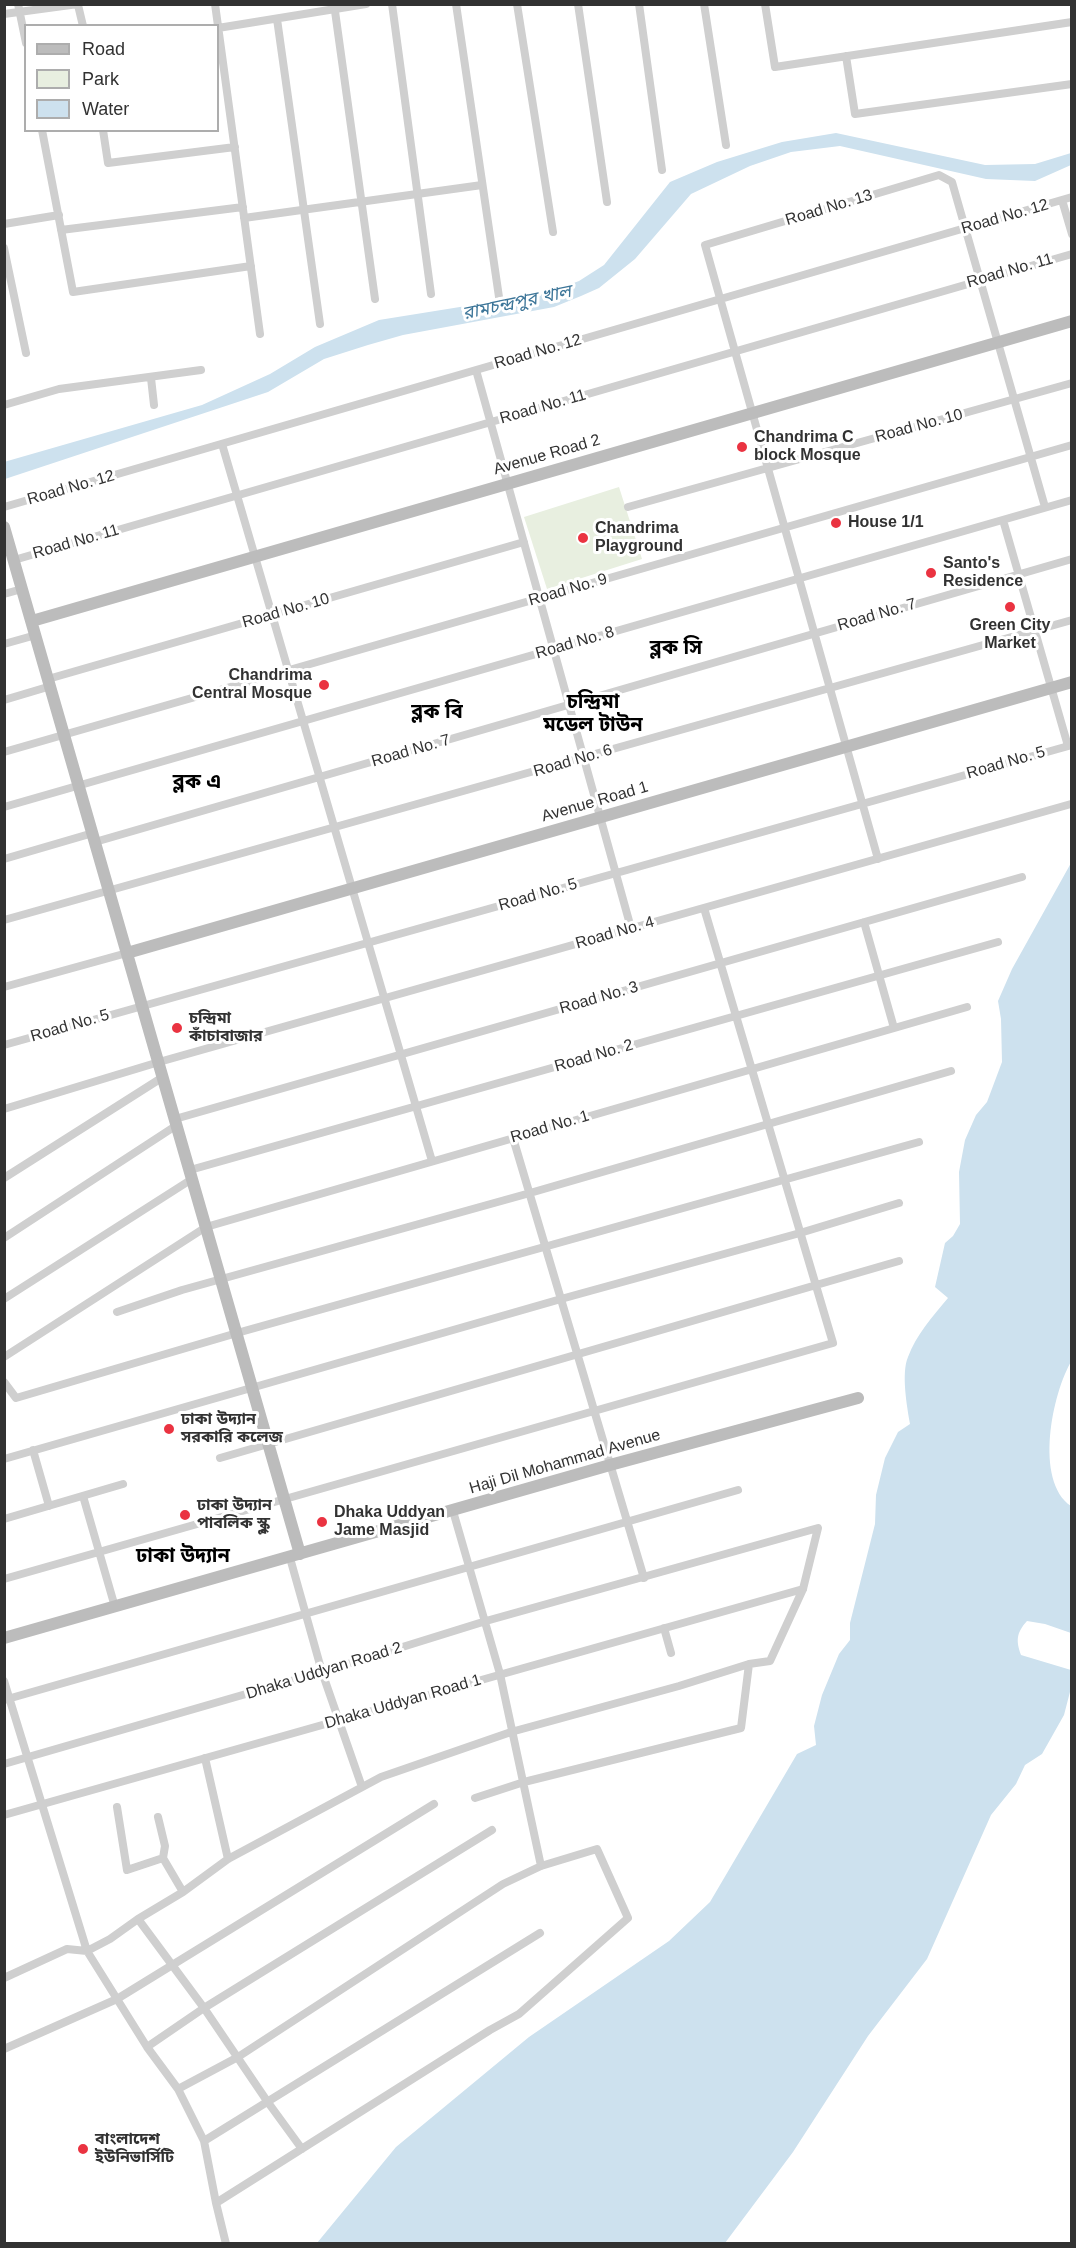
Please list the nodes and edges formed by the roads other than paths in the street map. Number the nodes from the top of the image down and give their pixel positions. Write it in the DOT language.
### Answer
graph roads {
  1 [pos="215,4"];
  2 [pos="366,4"];
  3 [pos="392,4"];
  4 [pos="456,4"];
  5 [pos="517,4"];
  6 [pos="578,4"];
  7 [pos="639,4"];
  8 [pos="704,4"];
  9 [pos="765,4"];
  10 [pos="78,5"];
  11 [pos="334,7"];
  12 [pos="19,8"];
  13 [pos="4,14"];
  14 [pos="277,19"];
  15 [pos="1071,22"];
  16 [pos="83,24"];
  17 [pos="218,24"];
  18 [pos="219,28"];
  19 [pos="24,33"];
  20 [pos="219,42"];
  21 [pos="846,56"];
  22 [pos="222,82"];
  23 [pos="1071,84"];
  24 [pos="42,132"];
  25 [pos="103,132"];
  26 [pos="726,145"];
  27 [pos="235,147"];
  28 [pos="662,170"];
  29 [pos="482,185"];
  30 [pos="417,194"];
  31 [pos="1071,197"];
  32 [pos="1062,200"];
  33 [pos="362,202"];
  34 [pos="608,202"];
  35 [pos="243,207"];
  36 [pos="304,210"];
  37 [pos="59,215"];
  38 [pos="244,218"];
  39 [pos="4,224"];
  40 [pos="965,228"];
  41 [pos="62,230"];
  42 [pos="553,232"];
  43 [pos="1071,234"];
  44 [pos="4,248"];
  45 [pos="1071,254"];
  46 [pos="251,266"];
  47 [pos="980,280"];
  48 [pos="430,294"];
  49 [pos="499,297"];
  50 [pos="375,299"];
  51 [pos="720,299"];
  52 [pos="1071,321"];
  53 [pos="320,324"];
  54 [pos="260,334"];
  55 [pos="998,342"];
  56 [pos="735,351"];
  57 [pos="26,353"];
  58 [pos="201,370"];
  59 [pos="476,370"];
  60 [pos="151,378"];
  61 [pos="1071,383"];
  62 [pos="1014,400"];
  63 [pos="4,405"];
  64 [pos="154,405"];
  65 [pos="752,413"];
  66 [pos="490,422"];
  67 [pos="222,444"];
  68 [pos="1071,445"];
  69 [pos="1031,456"];
  70 [pos="768,468"];
  71 [pos="508,484"];
  72 [pos="237,495"];
  73 [pos="1071,500"];
  74 [pos="4,507"];
  75 [pos="628,507"];
  76 [pos="1045,507"];
  77 [pos="1003,520"];
  78 [pos="784,527"];
  79 [pos="6,535"];
  80 [pos="524,542"];
  81 [pos="255,557"];
  82 [pos="1071,559"];
  83 [pos="14,560"];
  84 [pos="1018,574"];
  85 [pos="799,578"];
  86 [pos="22,589"];
  87 [pos="4,594"];
  88 [pos="539,598"];
  89 [pos="272,615"];
  90 [pos="1071,620"];
  91 [pos="32,621"];
  92 [pos="1035,631"];
  93 [pos="814,633"];
  94 [pos="36,635"];
  95 [pos="4,644"];
  96 [pos="554,649"];
  97 [pos="288,671"];
  98 [pos="1071,682"];
  99 [pos="50,683"];
  100 [pos="830,688"];
  101 [pos="1051,688"];
  102 [pos="4,700"];
  103 [pos="569,705"];
  104 [pos="303,721"];
  105 [pos="65,735"];
  106 [pos="1070,745"];
  107 [pos="846,747"];
  108 [pos="4,752"];
  109 [pos="584,758"];
  110 [pos="319,777"];
  111 [pos="79,786"];
  112 [pos="862,804"];
  113 [pos="1071,804"];
  114 [pos="4,807"];
  115 [pos="600,817"];
  116 [pos="334,828"];
  117 [pos="94,838"];
  118 [pos="4,859"];
  119 [pos="878,859"];
  120 [pos="616,873"];
  121 [pos="1022,877"];
  122 [pos="352,888"];
  123 [pos="110,891"];
  124 [pos="704,908"];
  125 [pos="4,920"];
  126 [pos="864,922"];
  127 [pos="631,928"];
  128 [pos="368,942"];
  129 [pos="998,942"];
  130 [pos="127,953"];
  131 [pos="720,963"];
  132 [pos="879,976"];
  133 [pos="4,987"];
  134 [pos="384,998"];
  135 [pos="142,1006"];
  136 [pos="967,1006"];
  137 [pos="736,1016"];
  138 [pos="894,1028"];
  139 [pos="4,1045"];
  140 [pos="400,1054"];
  141 [pos="159,1062"];
  142 [pos="752,1069"];
  143 [pos="951,1071"];
  144 [pos="163,1077"];
  145 [pos="416,1106"];
  146 [pos="4,1108"];
  147 [pos="176,1122"];
  148 [pos="768,1124"];
  149 [pos="513,1138"];
  150 [pos="919,1142"];
  151 [pos="432,1161"];
  152 [pos="191,1174"];
  153 [pos="4,1178"];
  154 [pos="784,1180"];
  155 [pos="530,1193"];
  156 [pos="899,1203"];
  157 [pos="206,1227"];
  158 [pos="800,1233"];
  159 [pos="4,1238"];
  160 [pos="545,1246"];
  161 [pos="899,1261"];
  162 [pos="221,1280"];
  163 [pos="816,1285"];
  164 [pos="4,1299"];
  165 [pos="561,1299"];
  166 [pos="117,1312"];
  167 [pos="237,1333"];
  168 [pos="577,1354"];
  169 [pos="4,1357"];
  170 [pos="4,1382"];
  171 [pos="252,1387"];
  172 [pos="858,1398"];
  173 [pos="594,1411"];
  174 [pos="269,1444"];
  175 [pos="33,1450"];
  176 [pos="220,1458"];
  177 [pos="4,1459"];
  178 [pos="610,1466"];
  179 [pos="123,1484"];
  180 [pos="738,1491"];
  181 [pos="83,1496"];
  182 [pos="285,1499"];
  183 [pos="50,1506"];
  184 [pos="453,1511"];
  185 [pos="4,1519"];
  186 [pos="628,1524"];
  187 [pos="99,1552"];
  188 [pos="295,1556"];
  189 [pos="469,1569"];
  190 [pos="644,1578"];
  191 [pos="4,1580"];
  192 [pos="803,1589"];
  193 [pos="115,1607"];
  194 [pos="306,1614"];
  195 [pos="486,1621"];
  196 [pos="664,1628"];
  197 [pos="4,1638"];
  198 [pos="671,1653"];
  199 [pos="749,1664"];
  200 [pos="322,1672"];
  201 [pos="500,1674"];
  202 [pos="4,1681"];
  203 [pos="7,1700"];
  204 [pos="338,1721"];
  205 [pos="511,1732"];
  206 [pos="28,1757"];
  207 [pos="205,1758"];
  208 [pos="4,1764"];
  209 [pos="524,1782"];
  210 [pos="362,1787"];
  211 [pos="475,1798"];
  212 [pos="434,1804"];
  213 [pos="42,1805"];
  214 [pos="117,1807"];
  215 [pos="4,1815"];
  216 [pos="158,1817"];
  217 [pos="492,1830"];
  218 [pos="163,1858"];
  219 [pos="228,1859"];
  220 [pos="541,1866"];
  221 [pos="183,1892"];
  222 [pos="138,1919"];
  223 [pos="540,1933"];
  224 [pos="87,1951"];
  225 [pos="172,1965"];
  226 [pos="4,1978"];
  227 [pos="117,1999"];
  228 [pos="204,2008"];
  229 [pos="147,2047"];
  230 [pos="4,2049"];
  231 [pos="238,2057"];
  232 [pos="178,2089"];
  233 [pos="267,2101"];
  234 [pos="204,2141"];
  235 [pos="302,2149"];
  236 [pos="216,2203"];
  237 [pos="226,2244"];
  1 -- 17 [label="street"];
  2 -- 11 [label="street"];
  3 -- 30 [label="street"];
  4 -- 29 [label="street"];
  5 -- 42 [label="street"];
  6 -- 34 [label="street"];
  7 -- 28 [label="street"];
  8 -- 26 [label="street"];
  9 -- 21 [label="street"];
  10 -- 12 [label="street"];
  10 -- 16 [label="street"];
  11 -- 14 [label="street"];
  11 -- 33 [label="street"];
  12 -- 13 [label="street"];
  12 -- 19 [label="street"];
  14 -- 18 [label="street"];
  14 -- 36 [label="street"];
  15 -- 21 [label="street"];
  20 -- 22 [label="street"];
  21 -- 23 [label="street"];
  22 -- 27 [label="street"];
  24 -- 37 [label="street"];
  25 -- 27 [label="street"];
  27 -- 35 [label="street"];
  29 -- 30 [label="street"];
  29 -- 49 [label="street"];
  30 -- 33 [label="street"];
  30 -- 48 [label="street"];
  31 -- 32 [label="street, Road No. 12"];
  32 -- 40 [label="street, Road No. 12"];
  32 -- 43 [label="street"];
  33 -- 36 [label="street"];
  33 -- 50 [label="street"];
  35 -- 38 [label="street"];
  35 -- 41 [label="street"];
  36 -- 38 [label="street"];
  36 -- 53 [label="street"];
  37 -- 39 [label="street"];
  37 -- 41 [label="street"];
  38 -- 46 [label="street"];
  40 -- 47 [label="street"];
  40 -- 51 [label="street, Road No. 12"];
  40 -- 51 [label="street, Road No. 13"];
  41 -- 46 [label="street"];
  44 -- 57 [label="street"];
  45 -- 47 [label="street, Road No. 11"];
  46 -- 54 [label="street"];
  47 -- 55 [label="street"];
  47 -- 56 [label="street, Road No. 11"];
  51 -- 56 [label="street"];
  51 -- 59 [label="street, Road No. 12"];
  52 -- 55 [label="street, Avenue Road 2"];
  55 -- 62 [label="street"];
  55 -- 65 [label="street, Avenue Road 2"];
  56 -- 65 [label="street"];
  56 -- 66 [label="street, Road No. 11"];
  58 -- 60 [label="street"];
  59 -- 66 [label="street"];
  59 -- 67 [label="street, Road No. 12"];
  60 -- 63 [label="street"];
  60 -- 64 [label="street"];
  61 -- 62 [label="street, Road No. 10"];
  62 -- 69 [label="street"];
  62 -- 70 [label="street, Road No. 10"];
  65 -- 70 [label="street"];
  65 -- 71 [label="street, Avenue Road 2"];
  66 -- 71 [label="street"];
  66 -- 72 [label="street, Road No. 11"];
  67 -- 72 [label="street"];
  67 -- 74 [label="street, Road No. 12"];
  68 -- 69 [label="street, Road No. 9"];
  69 -- 76 [label="street"];
  69 -- 78 [label="street, Road No. 9"];
  70 -- 75 [label="street, Road No. 10"];
  70 -- 78 [label="street"];
  71 -- 80 [label="street"];
  71 -- 81 [label="street, Avenue Road 2"];
  72 -- 81 [label="street"];
  72 -- 83 [label="street, Road No. 11"];
  73 -- 76 [label="street, Road No. 8"];
  76 -- 77 [label="street, Road No. 8"];
  77 -- 84 [label="street"];
  77 -- 85 [label="street, Road No. 8"];
  78 -- 85 [label="street"];
  78 -- 88 [label="street, Road No. 9"];
  79 -- 83 [label="street"];
  80 -- 88 [label="street"];
  80 -- 89 [label="street, Road No. 10"];
  81 -- 89 [label="street"];
  81 -- 91 [label="street, Avenue Road 2"];
  82 -- 84 [label="street, Road No. 7"];
  83 -- 86 [label="street"];
  84 -- 92 [label="street"];
  84 -- 93 [label="street, Road No. 7"];
  85 -- 93 [label="street"];
  85 -- 96 [label="street, Road No. 8"];
  86 -- 87 [label="street"];
  86 -- 91 [label="street"];
  88 -- 96 [label="street"];
  88 -- 97 [label="street, Road No. 9"];
  89 -- 97 [label="street"];
  89 -- 99 [label="street, Road No. 10"];
  90 -- 92 [label="street, Road No. 6"];
  91 -- 94 [label="street"];
  92 -- 100 [label="street, Road No. 6"];
  92 -- 101 [label="street"];
  93 -- 100 [label="street"];
  93 -- 103 [label="street, Road No. 7"];
  94 -- 95 [label="street"];
  94 -- 99 [label="street"];
  96 -- 103 [label="street"];
  96 -- 104 [label="street, Road No. 8"];
  97 -- 104 [label="street"];
  97 -- 105 [label="street, Road No. 9"];
  98 -- 101 [label="street, Avenue Road 1"];
  99 -- 102 [label="street, Road No. 10"];
  99 -- 105 [label="street"];
  100 -- 107 [label="street"];
  100 -- 109 [label="street, Road No. 6"];
  101 -- 106 [label="street"];
  101 -- 107 [label="street, Avenue Road 1"];
  103 -- 109 [label="street"];
  103 -- 110 [label="street, Road No. 7"];
  104 -- 110 [label="street"];
  104 -- 111 [label="street, Road No. 8"];
  105 -- 108 [label="street, Road No. 9"];
  105 -- 111 [label="street"];
  106 -- 112 [label="street, Road No. 5"];
  107 -- 112 [label="street"];
  107 -- 115 [label="street, Avenue Road 1"];
  109 -- 115 [label="street"];
  109 -- 116 [label="street, Road No. 6"];
  110 -- 116 [label="street"];
  110 -- 117 [label="street, Road No. 7"];
  111 -- 114 [label="street, Road No. 8"];
  111 -- 117 [label="street"];
  112 -- 119 [label="street"];
  112 -- 120 [label="street, Road No. 5"];
  113 -- 119 [label="street, Road No. 4"];
  115 -- 120 [label="street"];
  115 -- 122 [label="street, Avenue Road 1"];
  116 -- 122 [label="street"];
  116 -- 123 [label="street, Road No. 6"];
  117 -- 118 [label="street, Road No. 7"];
  117 -- 123 [label="street"];
  119 -- 124 [label="street, Road No. 4"];
  120 -- 127 [label="street"];
  120 -- 128 [label="street, Road No. 5"];
  121 -- 126 [label="street, Road No. 3"];
  122 -- 128 [label="street"];
  122 -- 130 [label="street, Avenue Road 1"];
  123 -- 125 [label="street, Road No. 6"];
  123 -- 130 [label="street"];
  124 -- 127 [label="street, Road No. 4"];
  124 -- 131 [label="street"];
  126 -- 131 [label="street, Road No. 3"];
  126 -- 132 [label="street"];
  127 -- 134 [label="street, Road No. 4"];
  128 -- 134 [label="street"];
  128 -- 135 [label="street, Road No. 5"];
  129 -- 132 [label="street, Road No. 2"];
  130 -- 133 [label="street"];
  130 -- 135 [label="street"];
  131 -- 137 [label="street"];
  131 -- 140 [label="street, Road No. 3"];
  132 -- 137 [label="street, Road No. 2"];
  132 -- 138 [label="street"];
  134 -- 140 [label="street"];
  134 -- 141 [label="street, Road No. 4"];
  135 -- 139 [label="street, Road No. 5"];
  135 -- 141 [label="street"];
  136 -- 138 [label="street, Road No. 1"];
  137 -- 142 [label="street"];
  137 -- 145 [label="street, Road No. 2"];
  138 -- 142 [label="street, Road No. 1"];
  140 -- 145 [label="street"];
  140 -- 147 [label="street, Road No. 3"];
  141 -- 144 [label="street"];
  141 -- 146 [label="street, Road No. 4"];
  142 -- 148 [label="street"];
  142 -- 149 [label="street, Road No. 1"];
  143 -- 148 [label="street"];
  144 -- 147 [label="street"];
  144 -- 153 [label="street"];
  145 -- 151 [label="street"];
  145 -- 152 [label="street, Road No. 2"];
  147 -- 152 [label="street"];
  147 -- 159 [label="street, Road No. 3"];
  148 -- 154 [label="street"];
  148 -- 155 [label="street"];
  149 -- 151 [label="street, Road No. 1"];
  149 -- 155 [label="street"];
  150 -- 154 [label="street"];
  151 -- 157 [label="street, Road No. 1"];
  152 -- 157 [label="street"];
  152 -- 164 [label="street, Road No. 2"];
  154 -- 158 [label="street"];
  154 -- 160 [label="street"];
  155 -- 160 [label="street"];
  155 -- 162 [label="street"];
  156 -- 158 [label="street"];
  157 -- 162 [label="street"];
  157 -- 169 [label="street, Road No. 1"];
  158 -- 163 [label="street"];
  158 -- 165 [label="street"];
  160 -- 165 [label="street"];
  160 -- 167 [label="street"];
  161 -- 163 [label="street"];
  162 -- 166 [label="street"];
  162 -- 167 [label="street"];
  163 -- 168 [label="street"];
  163 -- 173 [label="street"];
  165 -- 168 [label="street"];
  165 -- 171 [label="street"];
  167 -- 170 [label="street"];
  167 -- 171 [label="street"];
  168 -- 173 [label="street"];
  168 -- 174 [label="street"];
  171 -- 174 [label="street"];
  171 -- 175 [label="street"];
  172 -- 178 [label="street, Haji Dil Mohammad Avenue"];
  173 -- 178 [label="street"];
  173 -- 182 [label="street"];
  174 -- 176 [label="street"];
  174 -- 182 [label="street"];
  175 -- 177 [label="street"];
  175 -- 183 [label="street"];
  178 -- 184 [label="street, Haji Dil Mohammad Avenue"];
  178 -- 186 [label="street"];
  179 -- 181 [label="street"];
  180 -- 186 [label="street"];
  181 -- 183 [label="street"];
  181 -- 187 [label="street"];
  182 -- 187 [label="street"];
  182 -- 188 [label="street"];
  183 -- 185 [label="street"];
  184 -- 188 [label="street, Haji Dil Mohammad Avenue"];
  184 -- 189 [label="street"];
  186 -- 189 [label="street"];
  186 -- 190 [label="street"];
  187 -- 191 [label="street"];
  187 -- 193 [label="street"];
  188 -- 193 [label="street, Haji Dil Mohammad Avenue"];
  188 -- 194 [label="street"];
  189 -- 194 [label="street"];
  189 -- 195 [label="street"];
  190 -- 192 [label="street, Dhaka Uddyan Road 2"];
  190 -- 195 [label="street, Dhaka Uddyan Road 2"];
  192 -- 196 [label="street, Dhaka Uddyan Road 1"];
  192 -- 199 [label="street"];
  193 -- 197 [label="street, Haji Dil Mohammad Avenue"];
  194 -- 200 [label="street"];
  194 -- 203 [label="street"];
  195 -- 200 [label="street, Dhaka Uddyan Road 2"];
  195 -- 201 [label="street"];
  196 -- 198 [label="street"];
  196 -- 201 [label="street, Dhaka Uddyan Road 1"];
  199 -- 205 [label="street"];
  199 -- 209 [label="street"];
  200 -- 204 [label="street"];
  200 -- 206 [label="street, Dhaka Uddyan Road 2"];
  201 -- 204 [label="street, Dhaka Uddyan Road 1"];
  201 -- 205 [label="street"];
  202 -- 203 [label="street"];
  203 -- 206 [label="street"];
  204 -- 207 [label="street, Dhaka Uddyan Road 1"];
  204 -- 210 [label="street"];
  205 -- 209 [label="street"];
  205 -- 210 [label="street"];
  206 -- 208 [label="street, Dhaka Uddyan Road 2"];
  206 -- 213 [label="street"];
  207 -- 213 [label="street, Dhaka Uddyan Road 1"];
  207 -- 219 [label="street"];
  209 -- 211 [label="street"];
  209 -- 220 [label="street"];
  210 -- 219 [label="street"];
  212 -- 225 [label="street"];
  213 -- 215 [label="street, Dhaka Uddyan Road 1"];
  213 -- 224 [label="street"];
  214 -- 218 [label="street"];
  216 -- 218 [label="street"];
  217 -- 228 [label="street"];
  218 -- 221 [label="street"];
  219 -- 221 [label="street"];
  220 -- 231 [label="street"];
  220 -- 235 [label="street"];
  221 -- 222 [label="street"];
  222 -- 224 [label="street"];
  222 -- 225 [label="street"];
  223 -- 233 [label="street"];
  224 -- 226 [label="street"];
  224 -- 227 [label="street"];
  225 -- 227 [label="street"];
  225 -- 228 [label="street"];
  227 -- 229 [label="street"];
  227 -- 230 [label="street"];
  228 -- 229 [label="street"];
  228 -- 231 [label="street"];
  229 -- 232 [label="street"];
  231 -- 232 [label="street"];
  231 -- 233 [label="street"];
  232 -- 234 [label="street"];
  233 -- 234 [label="street"];
  233 -- 235 [label="street"];
  234 -- 236 [label="street"];
  235 -- 236 [label="street"];
  236 -- 237 [label="street"];
}
